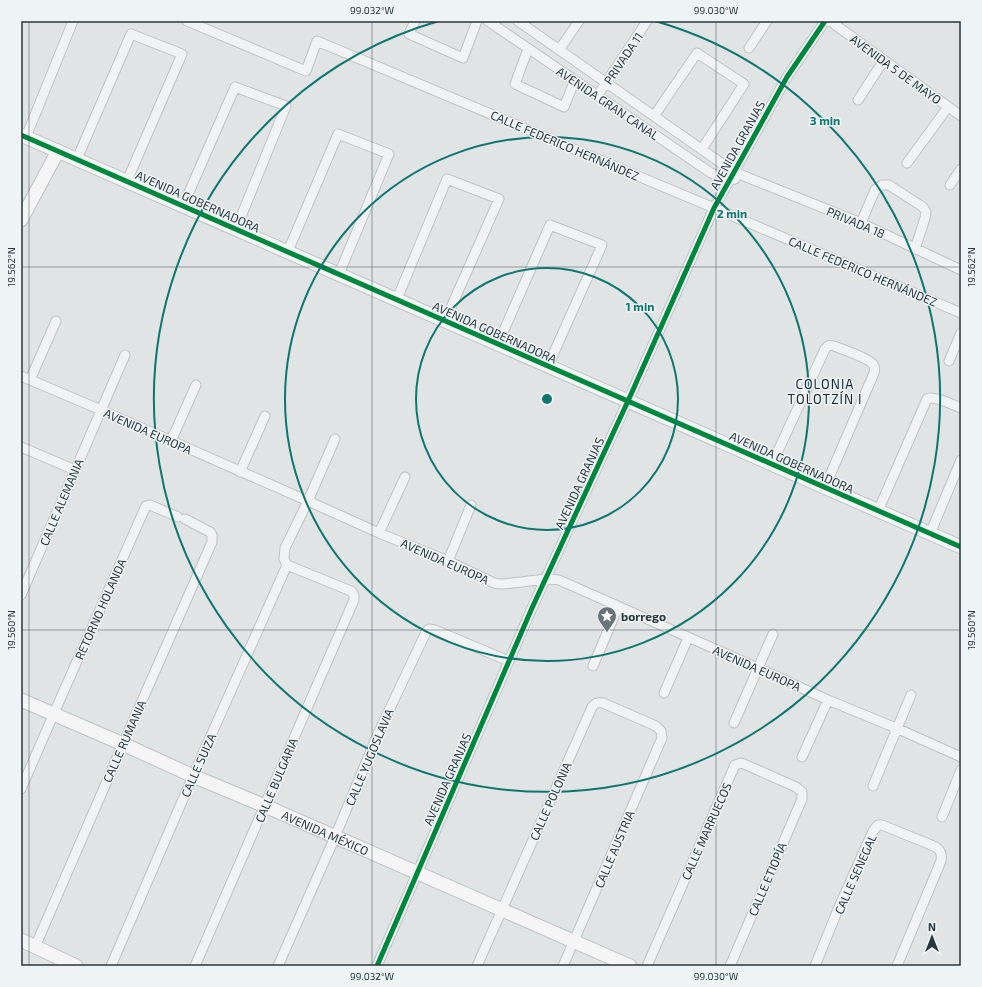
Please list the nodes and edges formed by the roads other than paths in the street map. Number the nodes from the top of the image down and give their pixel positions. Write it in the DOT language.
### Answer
graph roads {
  1 [pos="73,21"];
  2 [pos="187,21"];
  3 [pos="415,21"];
  4 [pos="477,21"];
  5 [pos="488,21"];
  6 [pos="518,21"];
  7 [pos="579,21"];
  8 [pos="647,21"];
  9 [pos="767,21"];
  10 [pos="825,21"];
  11 [pos="830,21"];
  12 [pos="749,48"];
  13 [pos="528,49"];
  14 [pos="559,50"];
  15 [pos="884,60"];
  16 [pos="575,80"];
  17 [pos="606,83"];
  18 [pos="598,95"];
  19 [pos="858,100"];
  20 [pos="948,107"];
  21 [pos="654,116"];
  22 [pos="961,116"];
  23 [pos="23,136"];
  24 [pos="702,149"];
  25 [pos="58,151"];
  26 [pos="77,159"];
  27 [pos="907,163"];
  28 [pos="961,169"];
  29 [pos="732,176"];
  30 [pos="127,181"];
  31 [pos="950,184"];
  32 [pos="183,206"];
  33 [pos="714,208"];
  34 [pos="21,220"];
  35 [pos="861,223"];
  36 [pos="236,229"];
  37 [pos="915,248"];
  38 [pos="288,251"];
  39 [pos="961,270"];
  40 [pos="339,274"];
  41 [pos="397,299"];
  42 [pos="961,313"];
  43 [pos="56,321"];
  44 [pos="446,321"];
  45 [pos="961,333"];
  46 [pos="498,344"];
  47 [pos="126,355"];
  48 [pos="949,361"];
  49 [pos="548,366"];
  50 [pos="21,376"];
  51 [pos="30,380"];
  52 [pos="196,385"];
  53 [pos="628,401"];
  54 [pos="961,408"];
  55 [pos="101,410"];
  56 [pos="265,416"];
  57 [pos="335,438"];
  58 [pos="171,441"];
  59 [pos="21,447"];
  60 [pos="961,460"];
  61 [pos="772,464"];
  62 [pos="75,470"];
  63 [pos="240,472"];
  64 [pos="405,477"];
  65 [pos="825,487"];
  66 [pos="308,501"];
  67 [pos="471,504"];
  68 [pos="878,511"];
  69 [pos="379,533"];
  70 [pos="930,534"];
  71 [pos="212,535"];
  72 [pos="961,547"];
  73 [pos="448,562"];
  74 [pos="286,565"];
  75 [pos="546,579"];
  76 [pos="21,595"];
  77 [pos="618,607"];
  78 [pos="773,634"];
  79 [pos="688,638"];
  80 [pos="509,661"];
  81 [pos="593,666"];
  82 [pos="758,668"];
  83 [pos="664,693"];
  84 [pos="911,695"];
  85 [pos="21,700"];
  86 [pos="828,700"];
  87 [pos="54,713"];
  88 [pos="734,723"];
  89 [pos="896,728"];
  90 [pos="661,731"];
  91 [pos="123,744"];
  92 [pos="802,757"];
  93 [pos="961,757"];
  94 [pos="961,770"];
  95 [pos="193,776"];
  96 [pos="873,786"];
  97 [pos="21,789"];
  98 [pos="802,792"];
  99 [pos="265,806"];
  100 [pos="942,817"];
  101 [pos="335,837"];
  102 [pos="417,873"];
  103 [pos="502,910"];
  104 [pos="21,940"];
  105 [pos="574,941"];
  106 [pos="34,947"];
  107 [pos="73,965"];
  108 [pos="111,966"];
  109 [pos="195,966"];
  110 [pos="278,966"];
  111 [pos="377,966"];
  112 [pos="477,966"];
  113 [pos="563,966"];
  114 [pos="630,966"];
  115 [pos="647,966"];
  116 [pos="730,966"];
  117 [pos="815,966"];
  118 [pos="896,966"];
  1 -- 23 [label="street"];
  2 -- 33 [label="street, CALLE FEDERICO HERNÁNDEZ"];
  3 -- 4 [label="street"];
  5 -- 13 [label="street, AVENIDA GRAN CANAL"];
  6 -- 14 [label="street, AVENIDA GRAN CANAL"];
  7 -- 14 [label="street"];
  8 -- 17 [label="street, PRIVADA 11"];
  9 -- 12 [label="street"];
  10 -- 29 [label="street, AVENIDA GRANJAS"];
  11 -- 15 [label="street, AVENIDA 5 DE MAYO"];
  13 -- 16 [label="street, AVENIDA GRAN CANAL"];
  13 -- 16 [label="street"];
  14 -- 17 [label="street, AVENIDA GRAN CANAL"];
  15 -- 19 [label="street"];
  15 -- 20 [label="street, AVENIDA 5 DE MAYO"];
  16 -- 18 [label="street, AVENIDA GRAN CANAL"];
  17 -- 18 [label="street, PRIVADA 11"];
  17 -- 21 [label="street, AVENIDA GRAN CANAL"];
  18 -- 29 [label="street, AVENIDA GRAN CANAL"];
  20 -- 22 [label="street, AVENIDA 5 DE MAYO"];
  20 -- 27 [label="street"];
  21 -- 24 [label="street, AVENIDA GRAN CANAL"];
  21 -- 24 [label="street"];
  23 -- 25 [label="street, AVENIDA GOBERNADORA"];
  24 -- 29 [label="street, AVENIDA GRAN CANAL"];
  25 -- 26 [label="street, AVENIDA GOBERNADORA"];
  25 -- 34 [label="street"];
  26 -- 30 [label="street, AVENIDA GOBERNADORA"];
  26 -- 30 [label="street"];
  28 -- 31 [label="street"];
  29 -- 33 [label="street, AVENIDA GRANJAS"];
  29 -- 35 [label="street, PRIVADA 18"];
  30 -- 32 [label="street, AVENIDA GOBERNADORA"];
  32 -- 36 [label="street, AVENIDA GOBERNADORA"];
  32 -- 36 [label="street"];
  33 -- 42 [label="street, CALLE FEDERICO HERNÁNDEZ"];
  33 -- 53 [label="street, AVENIDA GRANJAS"];
  35 -- 37 [label="street, PRIVADA 18"];
  35 -- 37 [label="street"];
  36 -- 38 [label="street, AVENIDA GOBERNADORA"];
  37 -- 39 [label="street, PRIVADA 18"];
  38 -- 40 [label="street, AVENIDA GOBERNADORA"];
  38 -- 40 [label="street"];
  40 -- 41 [label="street, AVENIDA GOBERNADORA"];
  41 -- 44 [label="street, AVENIDA GOBERNADORA"];
  41 -- 44 [label="street"];
  43 -- 51 [label="street"];
  44 -- 46 [label="street, AVENIDA GOBERNADORA"];
  45 -- 48 [label="street"];
  46 -- 49 [label="street, AVENIDA GOBERNADORA"];
  46 -- 49 [label="street"];
  47 -- 55 [label="street, CALLE ALEMANIA"];
  49 -- 53 [label="street, AVENIDA GOBERNADORA"];
  50 -- 51 [label="street, AVENIDA EUROPA"];
  51 -- 55 [label="street, AVENIDA EUROPA"];
  52 -- 58 [label="street"];
  53 -- 61 [label="street, AVENIDA GOBERNADORA"];
  53 -- 75 [label="street, AVENIDA GRANJAS"];
  54 -- 68 [label="street"];
  55 -- 58 [label="street, AVENIDA EUROPA"];
  55 -- 62 [label="street, CALLE ALEMANIA"];
  56 -- 63 [label="street"];
  57 -- 66 [label="street, CALLE SUIZA"];
  58 -- 63 [label="street, AVENIDA EUROPA"];
  59 -- 62 [label="street"];
  60 -- 70 [label="street"];
  61 -- 65 [label="street, AVENIDA GOBERNADORA"];
  61 -- 65 [label="street"];
  62 -- 76 [label="street, CALLE ALEMANIA"];
  63 -- 66 [label="street, AVENIDA EUROPA"];
  64 -- 69 [label="street"];
  65 -- 68 [label="street, AVENIDA GOBERNADORA"];
  66 -- 69 [label="street, AVENIDA EUROPA"];
  66 -- 74 [label="street, CALLE SUIZA"];
  67 -- 73 [label="street"];
  68 -- 70 [label="street, AVENIDA GOBERNADORA"];
  69 -- 73 [label="street, AVENIDA EUROPA"];
  70 -- 72 [label="street, AVENIDA GOBERNADORA"];
  71 -- 87 [label="street, RETORNO HOLANDA"];
  71 -- 91 [label="street, CALLE RUMANIA"];
  73 -- 75 [label="street, AVENIDA EUROPA"];
  74 -- 95 [label="street, CALLE SUIZA"];
  74 -- 99 [label="street, CALLE BULGARIA"];
  75 -- 77 [label="street, AVENIDA EUROPA"];
  75 -- 80 [label="street, AVENIDA GRANJAS"];
  77 -- 79 [label="street, AVENIDA EUROPA"];
  77 -- 81 [label="street"];
  78 -- 82 [label="street"];
  79 -- 82 [label="street, AVENIDA EUROPA"];
  79 -- 83 [label="street"];
  80 -- 101 [label="street, CALLE YUGOSLAVIA"];
  80 -- 102 [label="street, AVENIDA GRANJAS"];
  82 -- 86 [label="street, AVENIDA EUROPA"];
  82 -- 88 [label="street"];
  84 -- 89 [label="street"];
  85 -- 87 [label="street, AVENIDA MÉXICO"];
  86 -- 89 [label="street, AVENIDA EUROPA"];
  86 -- 92 [label="street"];
  87 -- 91 [label="street, AVENIDA MÉXICO"];
  87 -- 97 [label="street, RETORNO HOLANDA"];
  89 -- 93 [label="street, AVENIDA EUROPA"];
  89 -- 96 [label="street"];
  90 -- 103 [label="street, CALLE POLONIA"];
  90 -- 105 [label="street, CALLE AUSTRIA"];
  91 -- 95 [label="street, AVENIDA MÉXICO"];
  91 -- 106 [label="street, CALLE RUMANIA"];
  94 -- 100 [label="street"];
  95 -- 99 [label="street, AVENIDA MÉXICO"];
  95 -- 108 [label="street, CALLE SUIZA"];
  98 -- 115 [label="street, CALLE MARRUECOS"];
  98 -- 116 [label="street, CALLE ETIOPÍA"];
  99 -- 101 [label="street, AVENIDA MÉXICO"];
  99 -- 109 [label="street, CALLE BULGARIA"];
  101 -- 102 [label="street, AVENIDA MÉXICO"];
  101 -- 110 [label="street, CALLE YUGOSLAVIA"];
  102 -- 103 [label="street, AVENIDA MÉXICO"];
  102 -- 111 [label="street, AVENIDA GRANJAS"];
  103 -- 105 [label="street, AVENIDA MÉXICO"];
  103 -- 112 [label="street, CALLE POLONIA"];
  104 -- 106 [label="street"];
  105 -- 113 [label="street, CALLE AUSTRIA"];
  105 -- 114 [label="street, AVENIDA MÉXICO"];
  106 -- 107 [label="street"];
  117 -- 118 [label="street, CALLE SENEGAL"];
}
